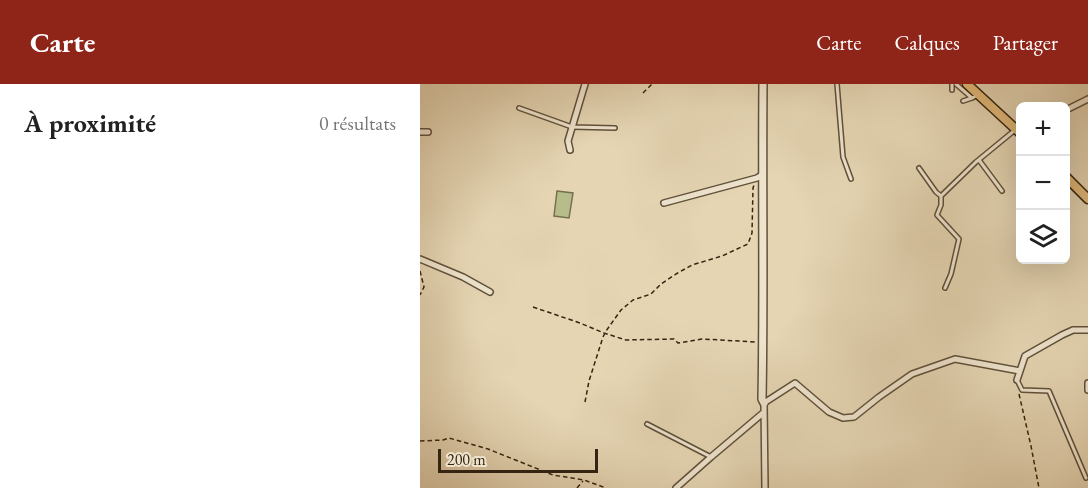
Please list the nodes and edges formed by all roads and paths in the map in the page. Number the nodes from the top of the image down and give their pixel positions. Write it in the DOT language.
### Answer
graph roads {
  1 [pos="585,84"];
  2 [pos="652,84"];
  3 [pos="763,84"];
  4 [pos="837,84"];
  5 [pos="954,84"];
  6 [pos="974,89"];
  7 [pos="952,90"];
  8 [pos="643,93"];
  9 [pos="1088,99"];
  10 [pos="963,101"];
  11 [pos="519,108"];
  12 [pos="1070,108"];
  13 [pos="572,127"];
  14 [pos="615,128"];
  15 [pos="1016,129"];
  16 [pos="420,132"];
  17 [pos="428,132"];
  18 [pos="1016,132"];
  19 [pos="570,150"];
  20 [pos="979,160"];
  21 [pos="919,168"];
  22 [pos="759,177"];
  23 [pos="851,179"];
  24 [pos="1070,182"];
  25 [pos="1002,191"];
  26 [pos="941,196"];
  27 [pos="1088,199"];
  28 [pos="664,203"];
  29 [pos="420,258"];
  30 [pos="420,271"];
  31 [pos="945,288"];
  32 [pos="490,292"];
  33 [pos="420,296"];
  34 [pos="533,307"];
  35 [pos="1088,330"];
  36 [pos="604,333"];
  37 [pos="763,342"];
  38 [pos="1020,371"];
  39 [pos="1017,380"];
  40 [pos="1088,383"];
  41 [pos="1021,387"];
  42 [pos="1088,390"];
  43 [pos="585,402"];
  44 [pos="764,403"];
  45 [pos="763,413"];
  46 [pos="647,424"];
  47 [pos="420,441"];
  48 [pos="711,457"];
  49 [pos="1086,478"];
  50 [pos="584,480"];
  51 [pos="577,488"];
  52 [pos="606,488"];
  53 [pos="676,488"];
  54 [pos="765,488"];
  55 [pos="1039,488"];
  1 -- 13 [label="street"];
  2 -- 8 [label="path"];
  3 -- 22 [label="street"];
  4 -- 23 [label="lane"];
  5 -- 6 [label="lane"];
  5 -- 7 [label="lane"];
  6 -- 10 [label="lane"];
  6 -- 15 [label="main road"];
  9 -- 12 [label="street"];
  11 -- 13 [label="lane"];
  13 -- 14 [label="lane"];
  13 -- 19 [label="street"];
  16 -- 17 [label="street"];
  18 -- 20 [label="lane"];
  20 -- 25 [label="lane"];
  20 -- 26 [label="lane"];
  21 -- 26 [label="lane"];
  22 -- 28 [label="street"];
  22 -- 36 [label="path"];
  22 -- 37 [label="street"];
  24 -- 27 [label="main road"];
  26 -- 31 [label="lane"];
  29 -- 32 [label="street"];
  30 -- 33 [label="path"];
  34 -- 36 [label="path"];
  35 -- 38 [label="street"];
  36 -- 37 [label="path"];
  36 -- 43 [label="path"];
  37 -- 44 [label="street"];
  38 -- 39 [label="street"];
  38 -- 44 [label="street"];
  39 -- 41 [label="lane"];
  40 -- 42 [label="street"];
  41 -- 49 [label="lane"];
  41 -- 55 [label="path"];
  44 -- 45 [label="street"];
  45 -- 48 [label="street"];
  45 -- 54 [label="street"];
  46 -- 48 [label="lane"];
  47 -- 50 [label="path"];
  48 -- 53 [label="street"];
  50 -- 51 [label="path"];
  50 -- 52 [label="path"];
}
